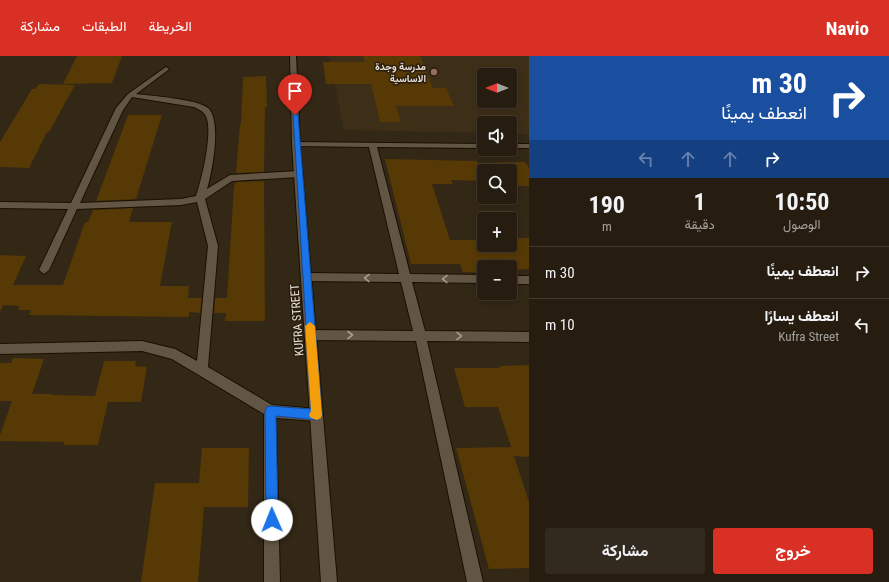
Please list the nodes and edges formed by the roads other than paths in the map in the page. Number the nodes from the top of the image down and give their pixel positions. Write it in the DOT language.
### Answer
graph roads {
  1 [pos="293,56"];
  2 [pos="166,69"];
  3 [pos="130,95"];
  4 [pos="296,144"];
  5 [pos="372,145"];
  6 [pos="477,146"];
  7 [pos="517,146"];
  8 [pos="529,146"];
  9 [pos="299,174"];
  10 [pos="200,198"];
  11 [pos="0,205"];
  12 [pos="73,206"];
  13 [pos="44,270"];
  14 [pos="306,277"];
  15 [pos="406,278"];
  16 [pos="477,279"];
  17 [pos="517,280"];
  18 [pos="529,280"];
  19 [pos="311,335"];
  20 [pos="420,335"];
  21 [pos="529,337"];
  22 [pos="0,349"];
  23 [pos="202,370"];
  24 [pos="270,411"];
  25 [pos="317,415"];
  26 [pos="272,582"];
  27 [pos="330,582"];
  28 [pos="475,582"];
  1 -- 4 [label="street, KUFRA STREET"];
  2 -- 3 [label="street"];
  3 -- 10 [label="street"];
  3 -- 12 [label="street"];
  4 -- 5 [label="street"];
  4 -- 9 [label="street, KUFRA STREET"];
  5 -- 6 [label="street"];
  5 -- 15 [label="street"];
  7 -- 8 [label="street"];
  9 -- 10 [label="street"];
  9 -- 14 [label="street, KUFRA STREET"];
  10 -- 12 [label="street"];
  10 -- 23 [label="street"];
  11 -- 12 [label="street"];
  12 -- 13 [label="street"];
  15 -- 14 [label="street, one-way"];
  14 -- 19 [label="street, KUFRA STREET"];
  16 -- 15 [label="street, one-way"];
  15 -- 20 [label="street"];
  17 -- 18 [label="street"];
  19 -- 20 [label="street, one-way"];
  19 -- 25 [label="street, KUFRA STREET"];
  20 -- 21 [label="street, one-way"];
  20 -- 28 [label="street"];
  22 -- 23 [label="street"];
  23 -- 24 [label="street"];
  24 -- 25 [label="street"];
  24 -- 26 [label="street"];
  25 -- 27 [label="street, KUFRA STREET"];
}
